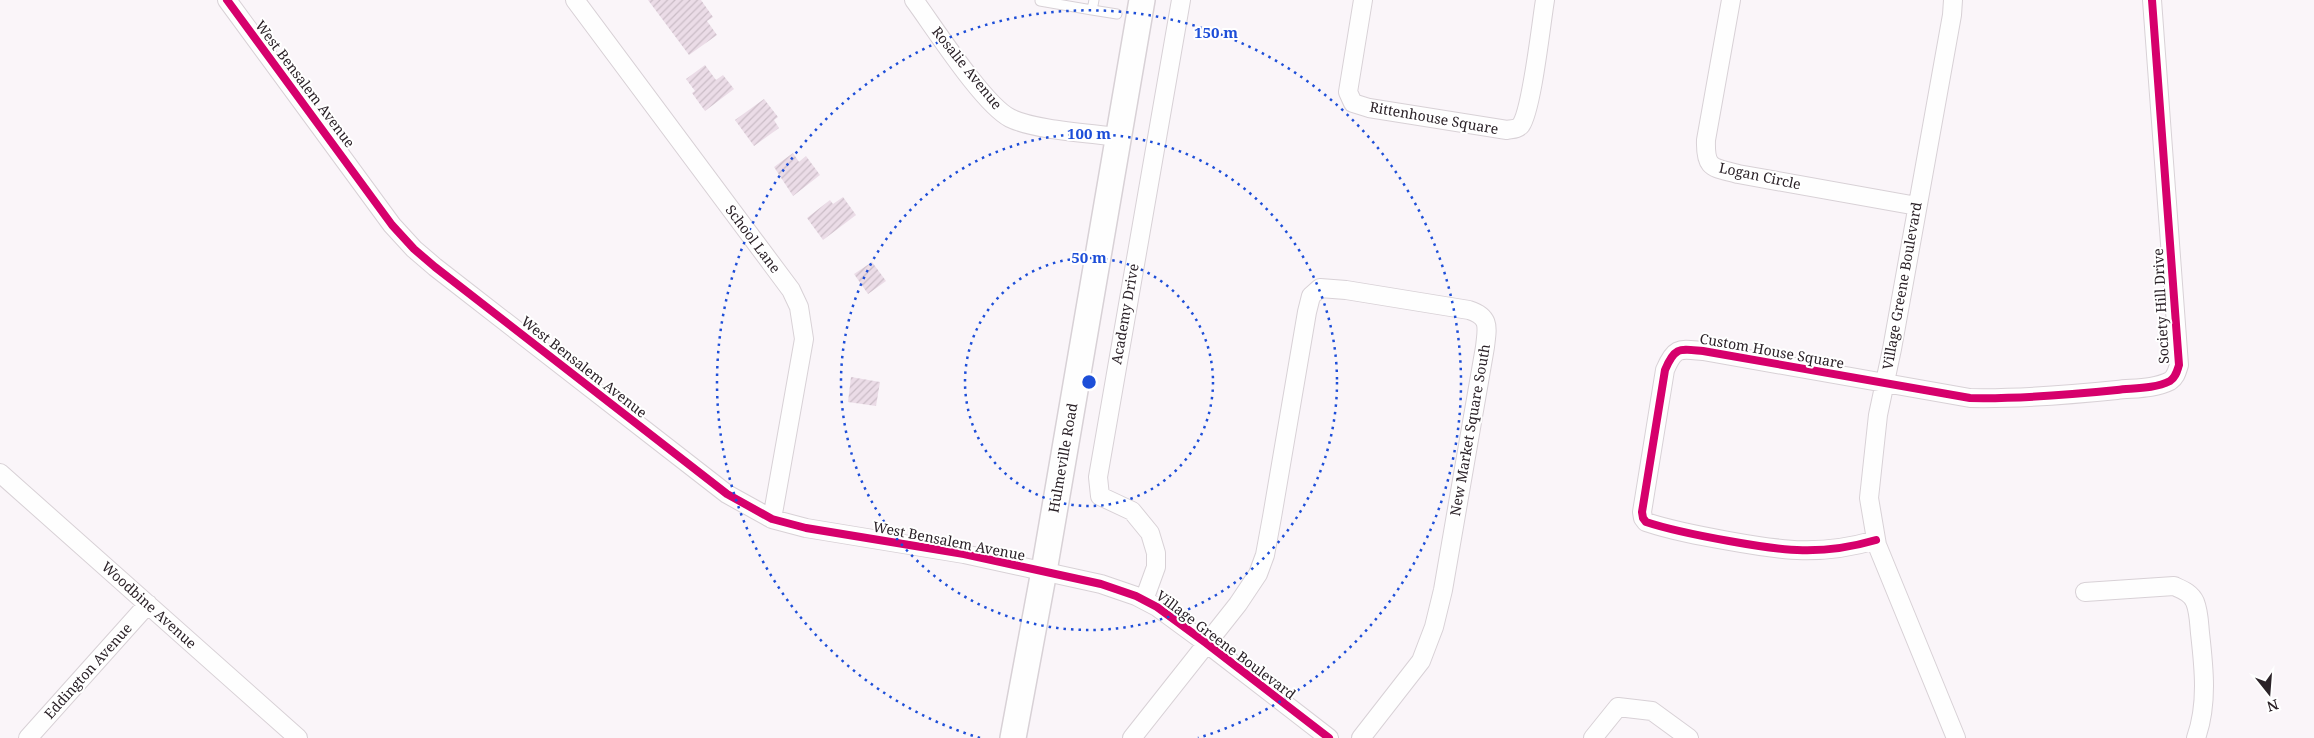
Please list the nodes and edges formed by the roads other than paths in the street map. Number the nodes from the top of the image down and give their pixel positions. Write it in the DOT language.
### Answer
graph roads {
  1 [pos="227,0"];
  2 [pos="575,0"];
  3 [pos="914,0"];
  4 [pos="1094,0"];
  5 [pos="1142,0"];
  6 [pos="1181,0"];
  7 [pos="1363,0"];
  8 [pos="1545,0"];
  9 [pos="1730,0"];
  10 [pos="1952,0"];
  11 [pos="2152,0"];
  12 [pos="1040,1"];
  13 [pos="1092,10"];
  14 [pos="1118,14"];
  15 [pos="1118,137"];
  16 [pos="1917,206"];
  17 [pos="1885,383"];
  18 [pos="0,473"];
  19 [pos="772,518"];
  20 [pos="1876,540"];
  21 [pos="1044,571"];
  22 [pos="2085,592"];
  23 [pos="1144,600"];
  24 [pos="148,604"];
  25 [pos="1206,643"];
  26 [pos="28,738"];
  27 [pos="298,738"];
  28 [pos="1013,738"];
  29 [pos="1132,738"];
  30 [pos="1329,738"];
  31 [pos="1361,738"];
  32 [pos="1592,738"];
  33 [pos="1689,738"];
  34 [pos="1956,738"];
  35 [pos="2196,738"];
  1 -- 19 [label="street, West Bensalem Avenue"];
  2 -- 19 [label="street, School Lane"];
  3 -- 15 [label="street, Rosalie Avenue"];
  4 -- 13 [label="lane"];
  5 -- 15 [label="main road, Hulmeville Road"];
  6 -- 23 [label="street, Academy Drive"];
  7 -- 8 [label="street, Rittenhouse Square"];
  9 -- 16 [label="street, Logan Circle"];
  10 -- 16 [label="street, Village Greene Boulevard"];
  11 -- 17 [label="street, Society Hill Drive"];
  12 -- 13 [label="lane"];
  13 -- 14 [label="lane"];
  15 -- 21 [label="main road, Hulmeville Road"];
  16 -- 17 [label="street, Village Greene Boulevard"];
  17 -- 20 [label="street, Village Greene Boulevard"];
  17 -- 20 [label="street, Custom House Square"];
  18 -- 24 [label="street, Woodbine Avenue"];
  19 -- 21 [label="street, West Bensalem Avenue"];
  20 -- 34 [label="street, Village Greene Boulevard"];
  21 -- 23 [label="street, Village Greene Boulevard"];
  21 -- 28 [label="main road, Hulmeville Road"];
  22 -- 35 [label="street"];
  23 -- 25 [label="street, Village Greene Boulevard"];
  24 -- 26 [label="street, Eddington Avenue"];
  24 -- 27 [label="street, Woodbine Avenue"];
  25 -- 29 [label="street"];
  25 -- 30 [label="street, Village Greene Boulevard"];
  25 -- 31 [label="street, New Market Square South"];
  32 -- 33 [label="street"];
}
